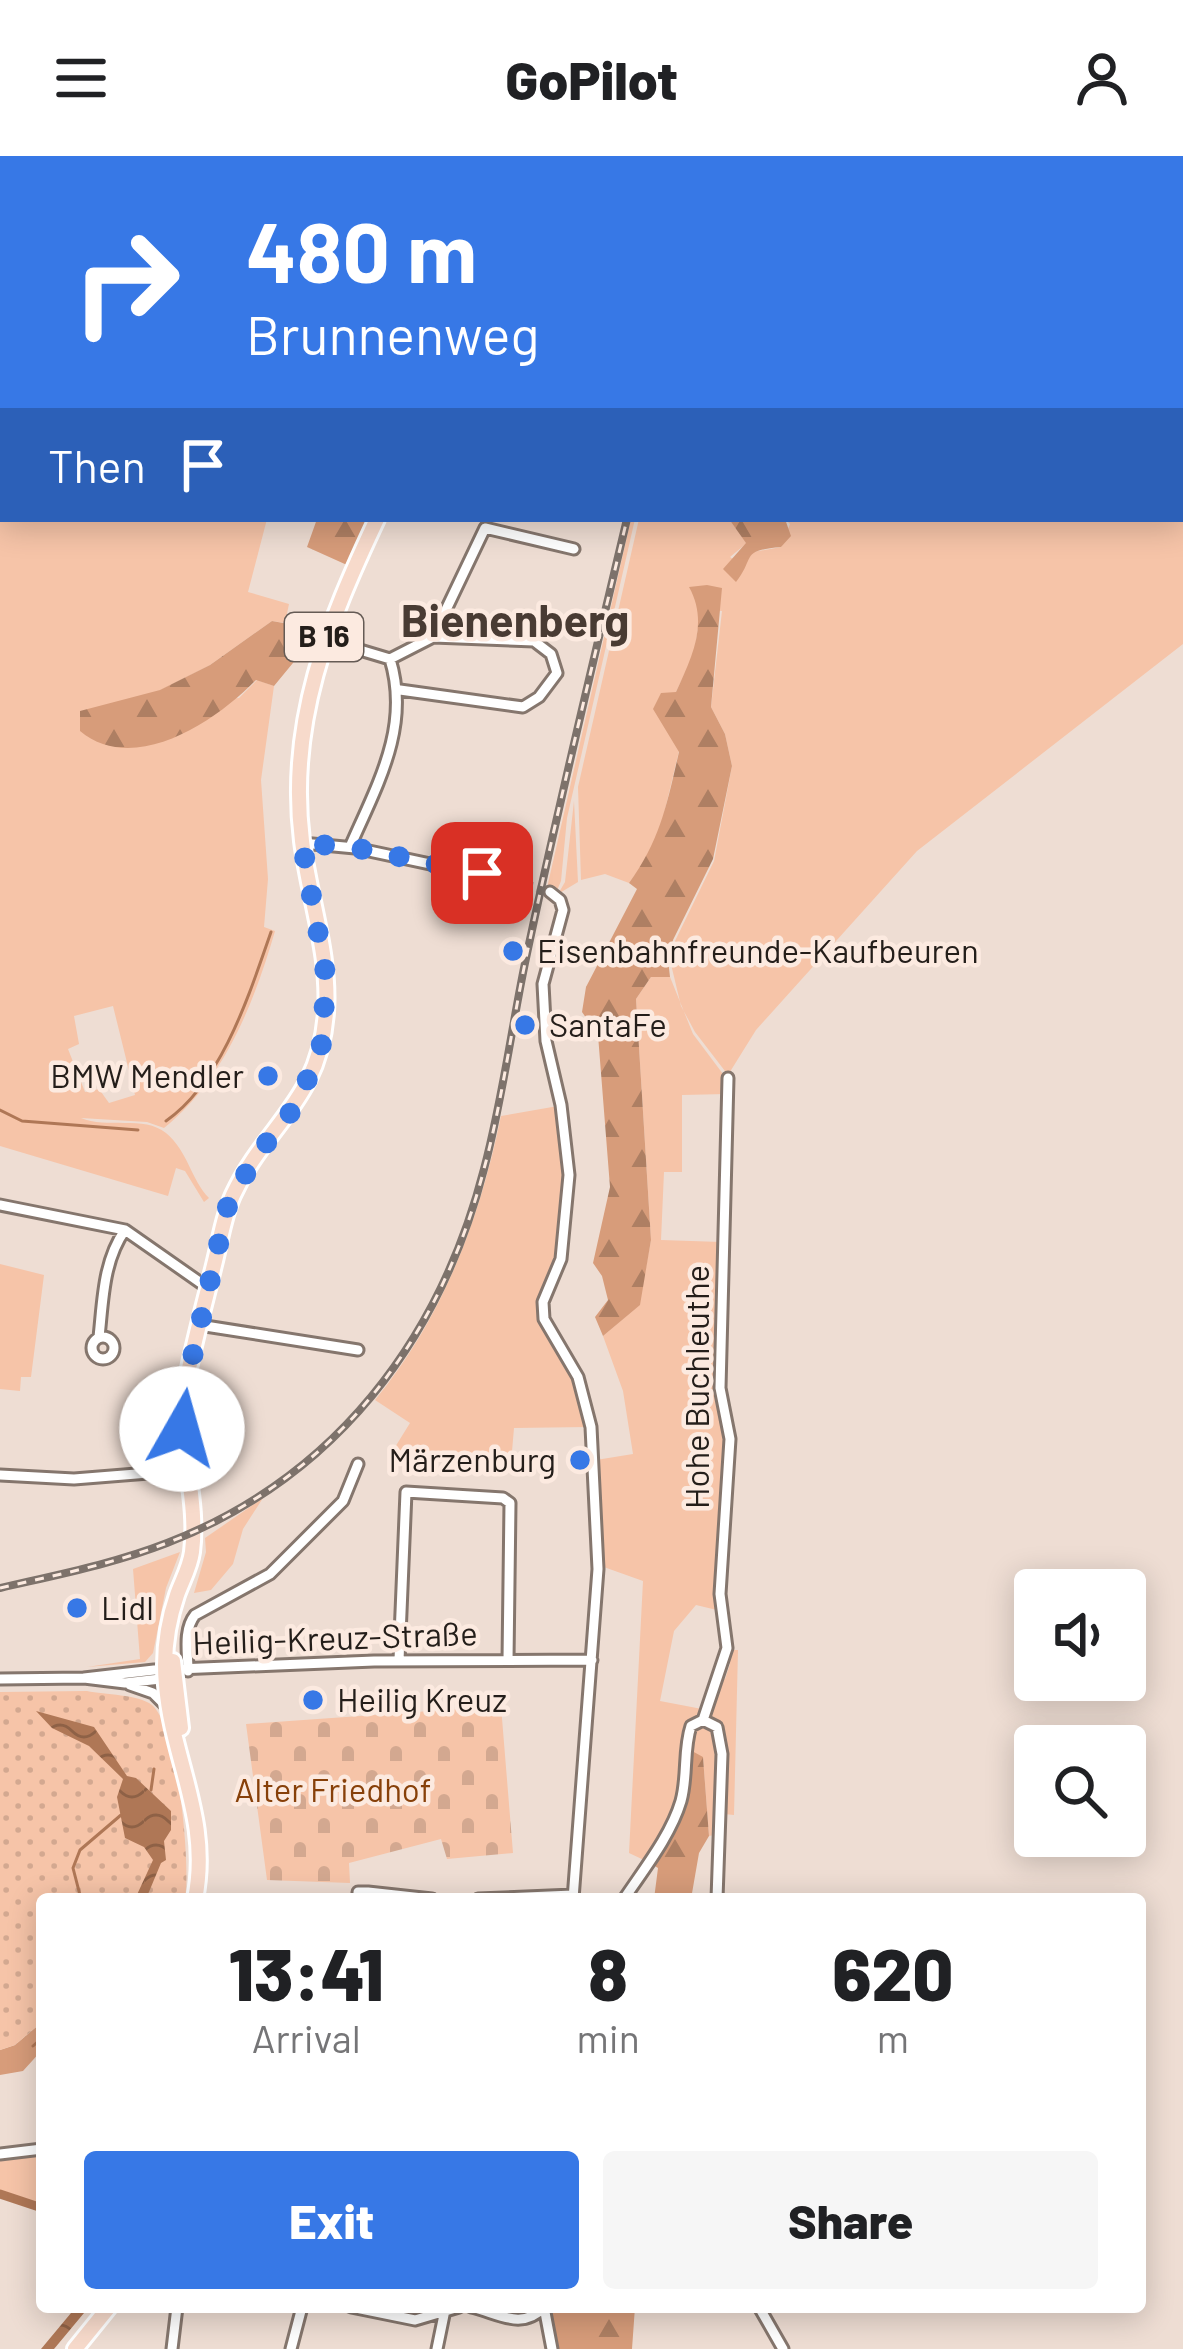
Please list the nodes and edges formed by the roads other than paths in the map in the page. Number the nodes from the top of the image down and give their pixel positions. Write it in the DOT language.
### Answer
graph roads {
  1 [pos="376,522"];
  2 [pos="574,549"];
  3 [pos="433,637"];
  4 [pos="323,639"];
  5 [pos="390,658"];
  6 [pos="400,689"];
  7 [pos="302,843"];
  8 [pos="350,847"];
  9 [pos="524,884"];
  10 [pos="550,892"];
  11 [pos="728,1078"];
  12 [pos="0,1205"];
  13 [pos="125,1230"];
  14 [pos="208,1288"];
  15 [pos="199,1325"];
  16 [pos="99,1337"];
  17 [pos="358,1350"];
  18 [pos="358,1465"];
  19 [pos="186,1470"];
  20 [pos="0,1475"];
  21 [pos="399,1660"];
  22 [pos="508,1660"];
  23 [pos="592,1660"];
  24 [pos="175,1673"];
  25 [pos="84,1678"];
  26 [pos="0,1679"];
  27 [pos="125,1683"];
  28 [pos="170,1715"];
  29 [pos="703,1720"];
  30 [pos="184,1762"];
  31 [pos="195,1893"];
  32 [pos="573,1893"];
  33 [pos="629,1893"];
  34 [pos="717,1893"];
  35 [pos="36,2150"];
  36 [pos="0,2154"];
  37 [pos="104,2313"];
  38 [pos="175,2313"];
  39 [pos="300,2313"];
  40 [pos="381,2313"];
  41 [pos="436,2313"];
  42 [pos="444,2313"];
  43 [pos="495,2313"];
  44 [pos="540,2313"];
  45 [pos="545,2313"];
  46 [pos="762,2313"];
  47 [pos="75,2349"];
  48 [pos="172,2349"];
  49 [pos="291,2349"];
  50 [pos="436,2349"];
  51 [pos="552,2349"];
  52 [pos="783,2349"];
  1 -- 4 [label="main road, B 16"];
  2 -- 3 [label="street"];
  3 -- 5 [label="street"];
  3 -- 6 [label="street"];
  4 -- 5 [label="street"];
  4 -- 7 [label="main road, B 16"];
  5 -- 6 [label="street"];
  6 -- 8 [label="street"];
  7 -- 8 [label="street"];
  7 -- 14 [label="main road, B 16"];
  8 -- 9 [label="street"];
  10 -- 23 [label="street"];
  11 -- 29 [label="street, Hohe Buchleuthe"];
  12 -- 13 [label="street"];
  13 -- 14 [label="street"];
  13 -- 16 [label="street"];
  14 -- 15 [label="main road, B 16"];
  15 -- 17 [label="street"];
  15 -- 19 [label="main road, B 16"];
  18 -- 24 [label="street"];
  19 -- 20 [label="street"];
  19 -- 24 [label="main road, B 16"];
  21 -- 22 [label="street, Heilig-Kreuz-Straße"];
  21 -- 22 [label="street, Heilig-Kreuz-Straße"];
  21 -- 24 [label="street, Heilig-Kreuz-Straße"];
  22 -- 23 [label="street, Heilig-Kreuz-Straße"];
  23 -- 32 [label="street"];
  24 -- 25 [label="street"];
  24 -- 27 [label="street"];
  24 -- 28 [label="main road, B 16"];
  24 -- 30 [label="main road, B 16"];
  25 -- 26 [label="street"];
  25 -- 27 [label="street"];
  27 -- 28 [label="street"];
  28 -- 30 [label="main road, B 16"];
  29 -- 33 [label="street, Hohe Buchleuthe"];
  29 -- 34 [label="street"];
  30 -- 31 [label="main road, B 16"];
  35 -- 36 [label="street"];
  37 -- 47 [label="main road"];
  38 -- 48 [label="street"];
  39 -- 49 [label="street"];
  40 -- 41 [label="street"];
  42 -- 50 [label="street"];
  43 -- 44 [label="street"];
  45 -- 51 [label="street"];
  46 -- 52 [label="street"];
}
